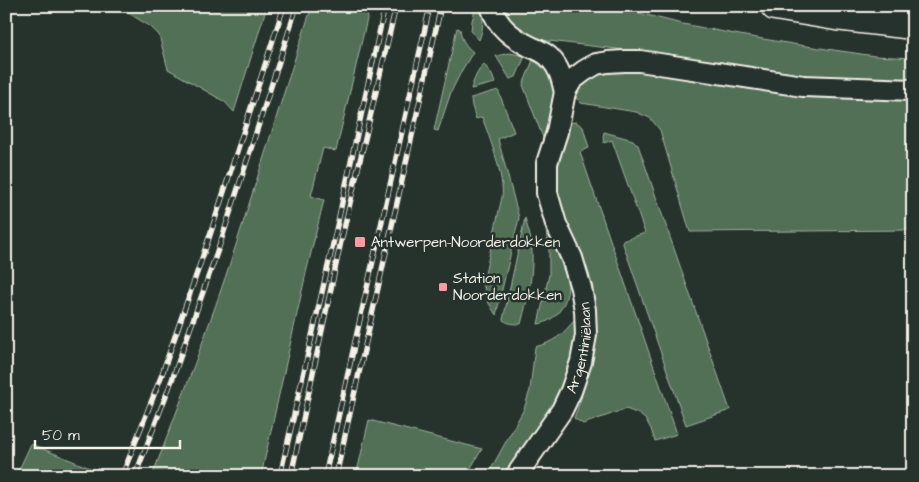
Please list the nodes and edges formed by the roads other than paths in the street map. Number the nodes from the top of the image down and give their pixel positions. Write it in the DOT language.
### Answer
graph roads {
  1 [pos="491,6"];
  2 [pos="775,6"];
  3 [pos="913,25"];
  4 [pos="913,90"];
  5 [pos="565,92"];
  6 [pos="516,476"];
  1 -- 5 [label="street, Argentiniëlaan"];
  2 -- 3 [label="street"];
  4 -- 5 [label="street, Argentiniëlaan"];
  5 -- 6 [label="street, Argentiniëlaan"];
}
